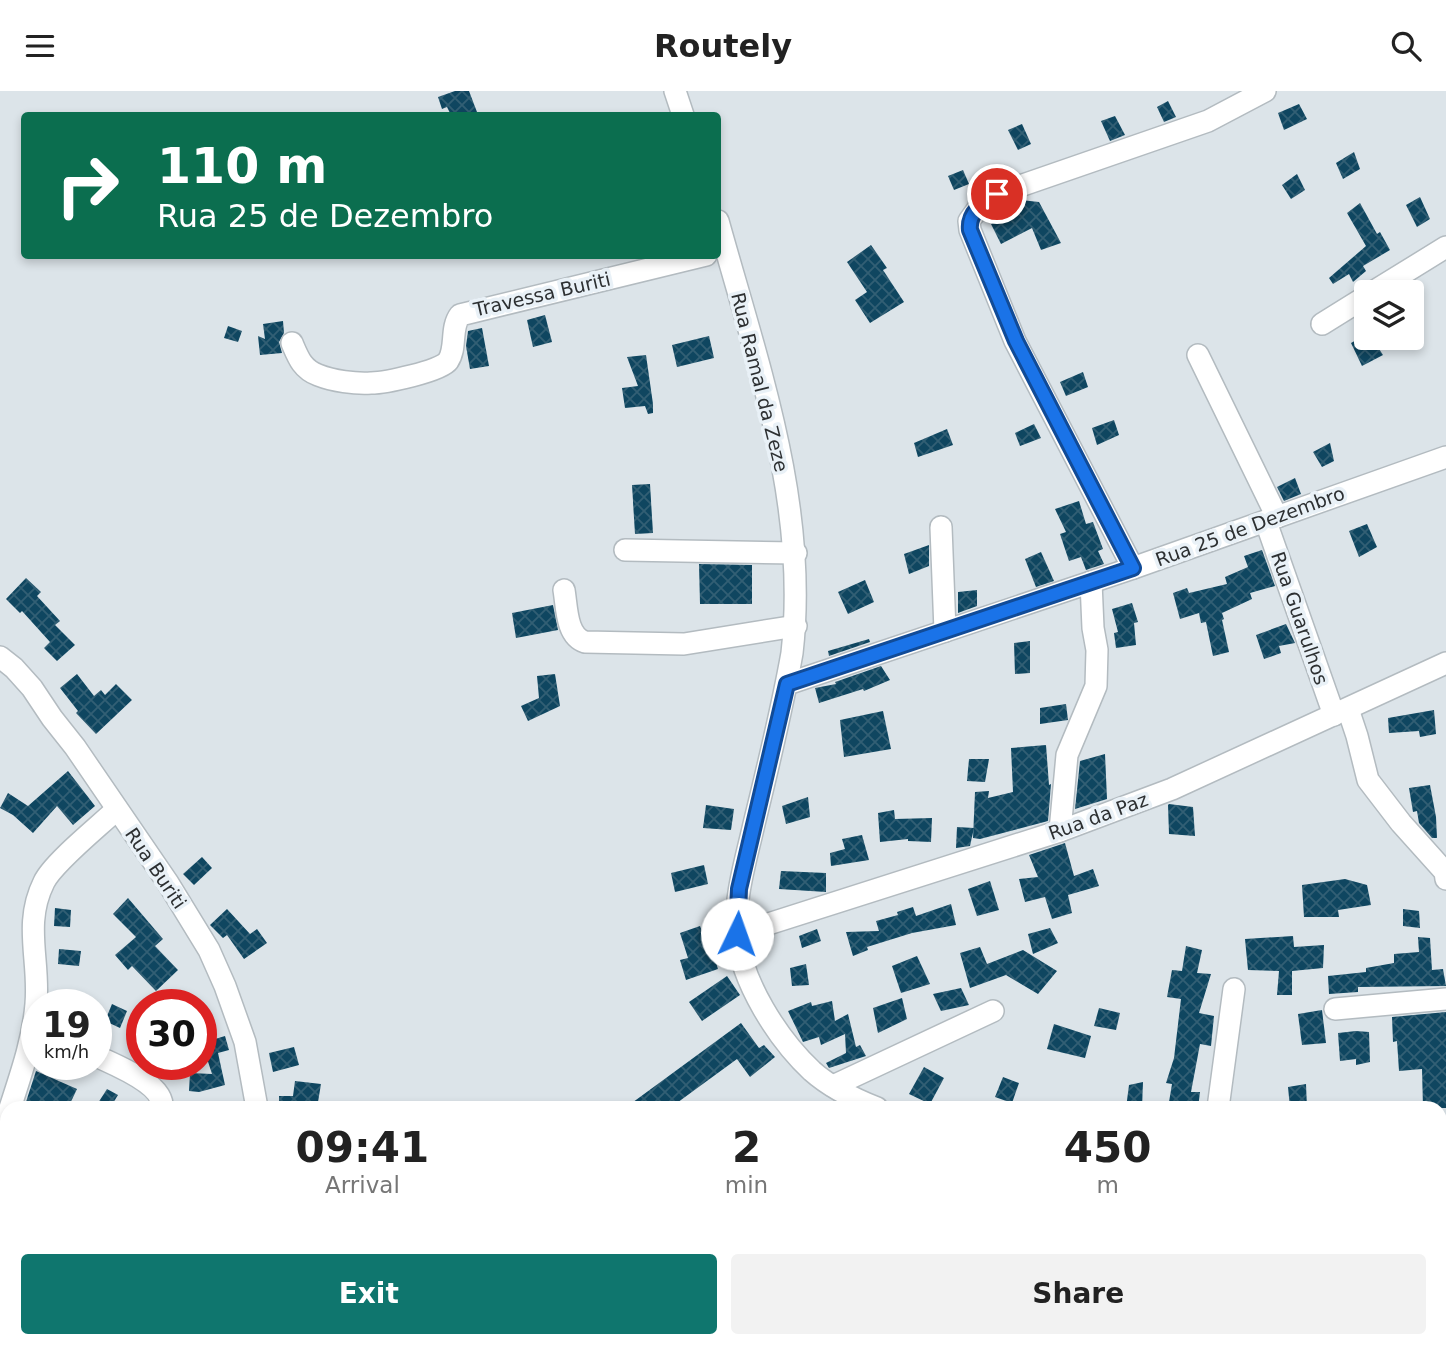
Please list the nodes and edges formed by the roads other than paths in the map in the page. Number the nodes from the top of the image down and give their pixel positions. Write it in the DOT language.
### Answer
graph roads {
  1 [pos="675,91"];
  2 [pos="1265,91"];
  3 [pos="681,112"];
  4 [pos="1446,247"];
  5 [pos="691,259"];
  6 [pos="718,259"];
  7 [pos="1392,280"];
  8 [pos="1354,304"];
  9 [pos="1322,324"];
  10 [pos="292,343"];
  11 [pos="1198,355"];
  12 [pos="1440,459"];
  13 [pos="1271,519"];
  14 [pos="941,527"];
  15 [pos="625,550"];
  16 [pos="796,553"];
  17 [pos="1133,568"];
  18 [pos="1091,582"];
  19 [pos="565,590"];
  20 [pos="796,626"];
  21 [pos="945,631"];
  22 [pos="0,657"];
  23 [pos="1446,663"];
  24 [pos="787,684"];
  25 [pos="1341,712"];
  26 [pos="116,810"];
  27 [pos="1060,831"];
  28 [pos="1445,872"];
  29 [pos="1446,879"];
  30 [pos="737,934"];
  31 [pos="35,989"];
  32 [pos="1234,989"];
  33 [pos="1446,999"];
  34 [pos="1335,1009"];
  35 [pos="993,1011"];
  36 [pos="112,1063"];
  37 [pos="21,1074"];
  38 [pos="833,1086"];
  39 [pos="12,1101"];
  40 [pos="162,1101"];
  41 [pos="256,1101"];
  42 [pos="860,1101"];
  43 [pos="1219,1101"];
  1 -- 3 [label="street"];
  2 -- 17 [label="street"];
  4 -- 7 [label="street"];
  5 -- 10 [label="street, Travessa Buriti"];
  6 -- 16 [label="street, Rua Ramal da Zeze"];
  8 -- 9 [label="street"];
  11 -- 13 [label="street, Rua Guarulhos"];
  12 -- 13 [label="street, Rua 25 de Dezembro"];
  13 -- 17 [label="street, Rua 25 de Dezembro"];
  13 -- 25 [label="street, Rua Guarulhos"];
  14 -- 21 [label="street"];
  15 -- 16 [label="street"];
  16 -- 20 [label="street, Rua Ramal da Zeze"];
  17 -- 18 [label="street, Rua 25 de Dezembro"];
  18 -- 21 [label="street, Rua 25 de Dezembro"];
  18 -- 27 [label="street"];
  19 -- 20 [label="street"];
  20 -- 24 [label="street, Rua Ramal da Zeze"];
  21 -- 24 [label="street, Rua 25 de Dezembro"];
  22 -- 26 [label="street, Rua Buriti"];
  23 -- 25 [label="street, Rua da Paz"];
  24 -- 30 [label="street, Rua Ramal da Zeze"];
  25 -- 27 [label="street, Rua da Paz"];
  25 -- 28 [label="street, Rua Guarulhos"];
  26 -- 31 [label="street"];
  26 -- 41 [label="street, Rua Buriti"];
  27 -- 30 [label="street, Rua da Paz"];
  28 -- 29 [label="street"];
  30 -- 38 [label="street, Rua Ramal da Zeze"];
  32 -- 43 [label="street"];
  33 -- 34 [label="street"];
  35 -- 38 [label="street"];
  36 -- 40 [label="street"];
  37 -- 39 [label="street"];
  38 -- 42 [label="street, Rua Ramal da Zeze"];
}
